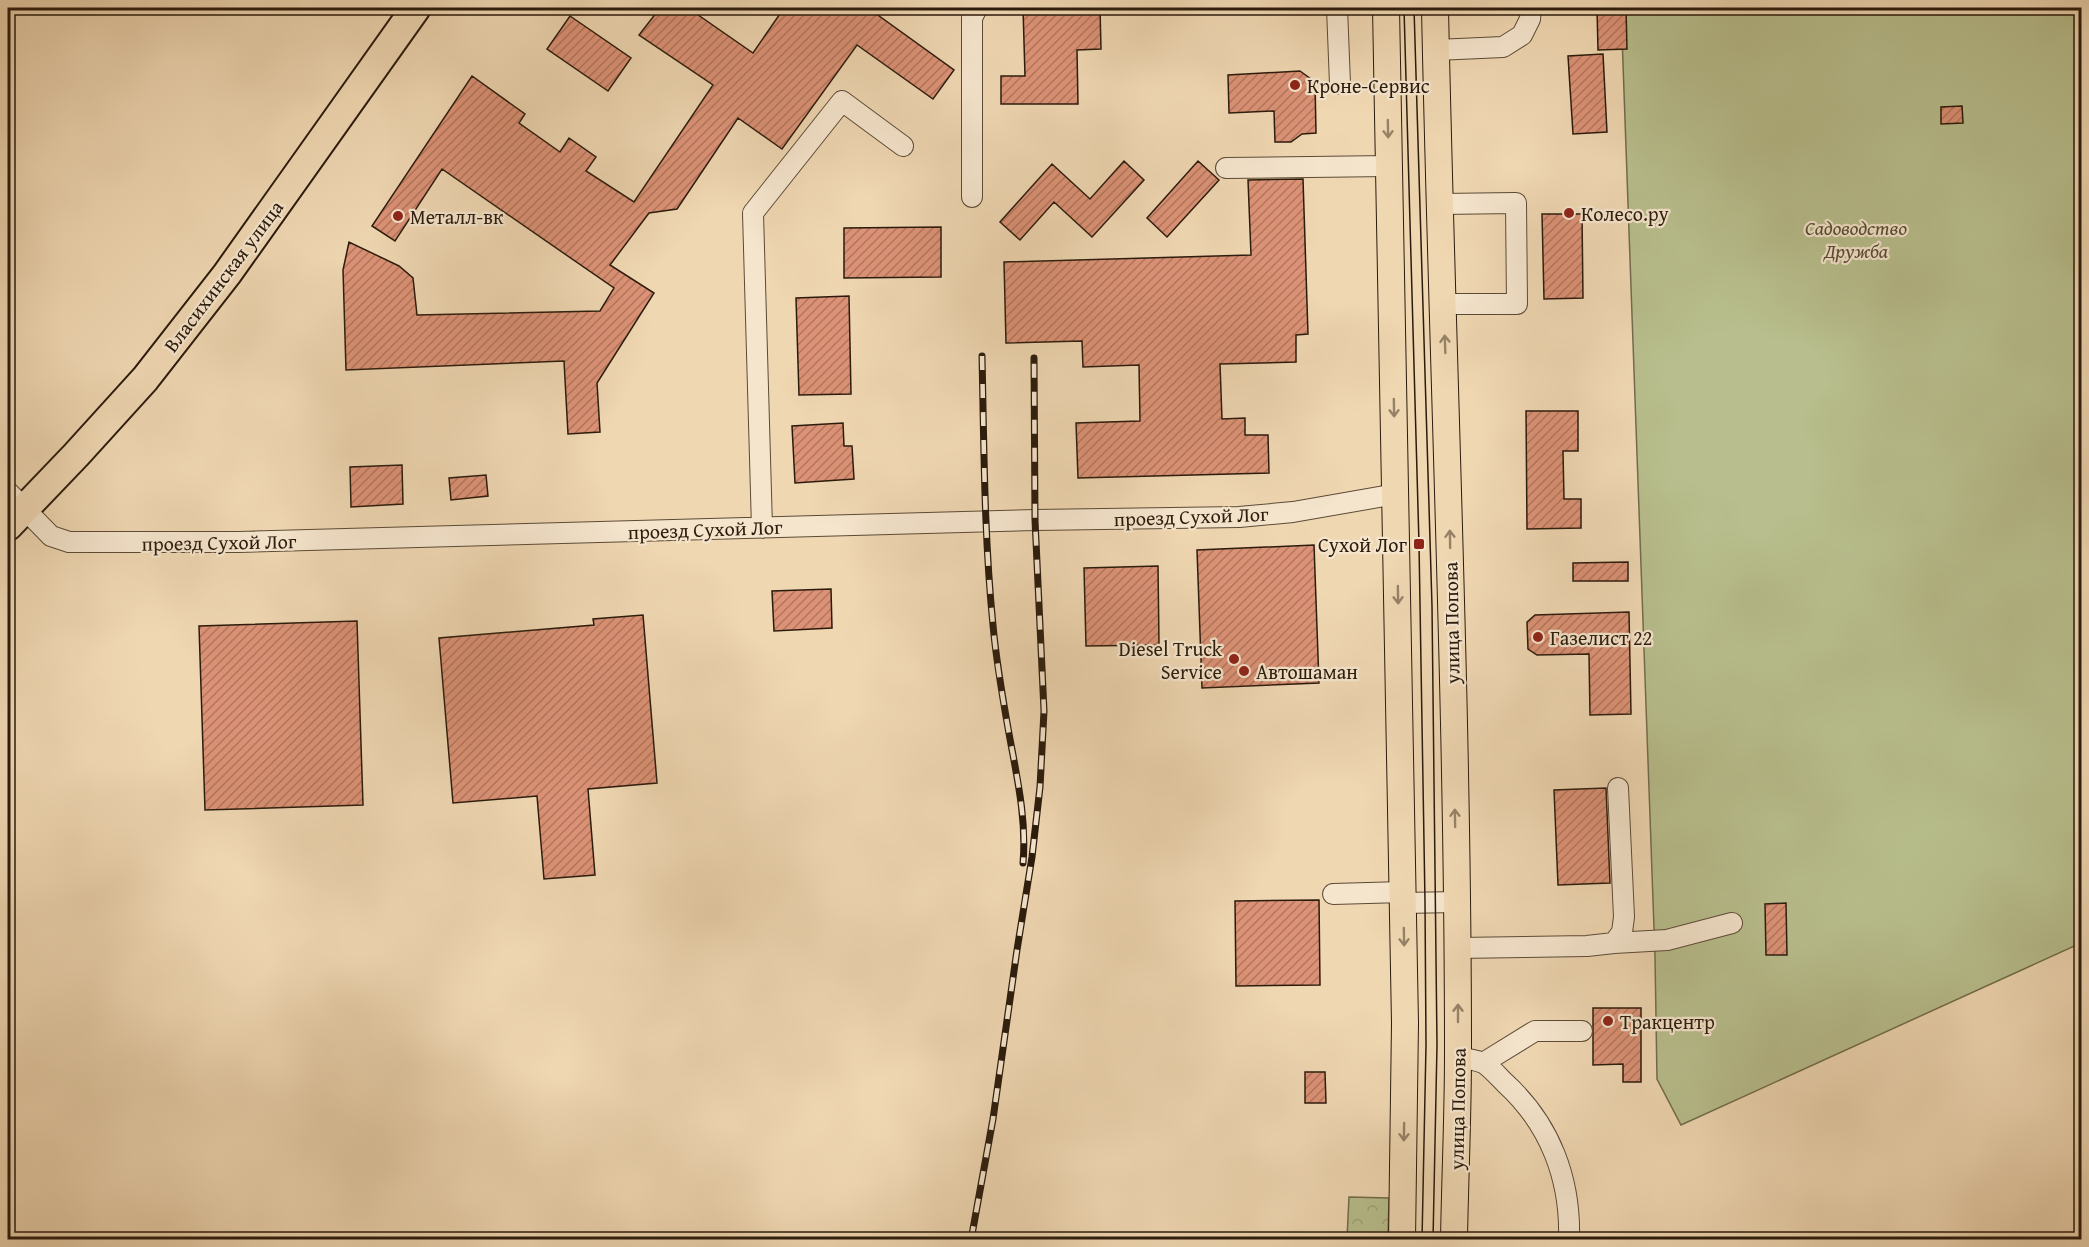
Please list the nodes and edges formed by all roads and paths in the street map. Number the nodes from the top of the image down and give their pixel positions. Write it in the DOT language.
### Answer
graph roads {
  1 [pos="416,8"];
  2 [pos="977,8"];
  3 [pos="1337,8"];
  4 [pos="1386,8"];
  5 [pos="1435,8"];
  6 [pos="1531,8"];
  7 [pos="1436,50"];
  8 [pos="1340,84"];
  9 [pos="903,146"];
  10 [pos="1389,166"];
  11 [pos="1226,168"];
  12 [pos="972,197"];
  13 [pos="1440,204"];
  14 [pos="1444,304"];
  15 [pos="1396,494"];
  16 [pos="13,509"];
  17 [pos="762,528"];
  18 [pos="1618,788"];
  19 [pos="1333,894"];
  20 [pos="1403,897"];
  21 [pos="1457,902"];
  22 [pos="1732,924"];
  23 [pos="1614,943"];
  24 [pos="1457,948"];
  25 [pos="1582,1031"];
  26 [pos="1458,1057"];
  27 [pos="1483,1063"];
  28 [pos="1402,1239"];
  29 [pos="1454,1239"];
  30 [pos="1569,1239"];
  1 -- 16 [label="highway, Власихинская улица"];
  2 -- 12 [label="street"];
  3 -- 8 [label="street"];
  4 -- 10 [label="main road, one-way"];
  5 -- 7 [label="main road, улица Попова"];
  6 -- 7 [label="street"];
  7 -- 13 [label="main road, улица Попова"];
  9 -- 17 [label="street"];
  10 -- 11 [label="street"];
  10 -- 15 [label="main road, one-way"];
  13 -- 14 [label="main road, улица Попова"];
  13 -- 14 [label="street"];
  21 -- 14 [label="main road, улица Попова, one-way"];
  15 -- 17 [label="street, проезд Сухой Лог"];
  15 -- 20 [label="main road, one-way"];
  16 -- 17 [label="street, проезд Сухой Лог"];
  18 -- 23 [label="street"];
  19 -- 20 [label="street"];
  20 -- 21 [label="street"];
  20 -- 28 [label="main road, one-way"];
  21 -- 24 [label="main road, улица Попова"];
  22 -- 23 [label="street"];
  23 -- 24 [label="street"];
  26 -- 24 [label="main road, улица Попова, one-way"];
  25 -- 27 [label="street"];
  26 -- 27 [label="street"];
  26 -- 29 [label="main road, улица Попова"];
  27 -- 30 [label="street"];
}
